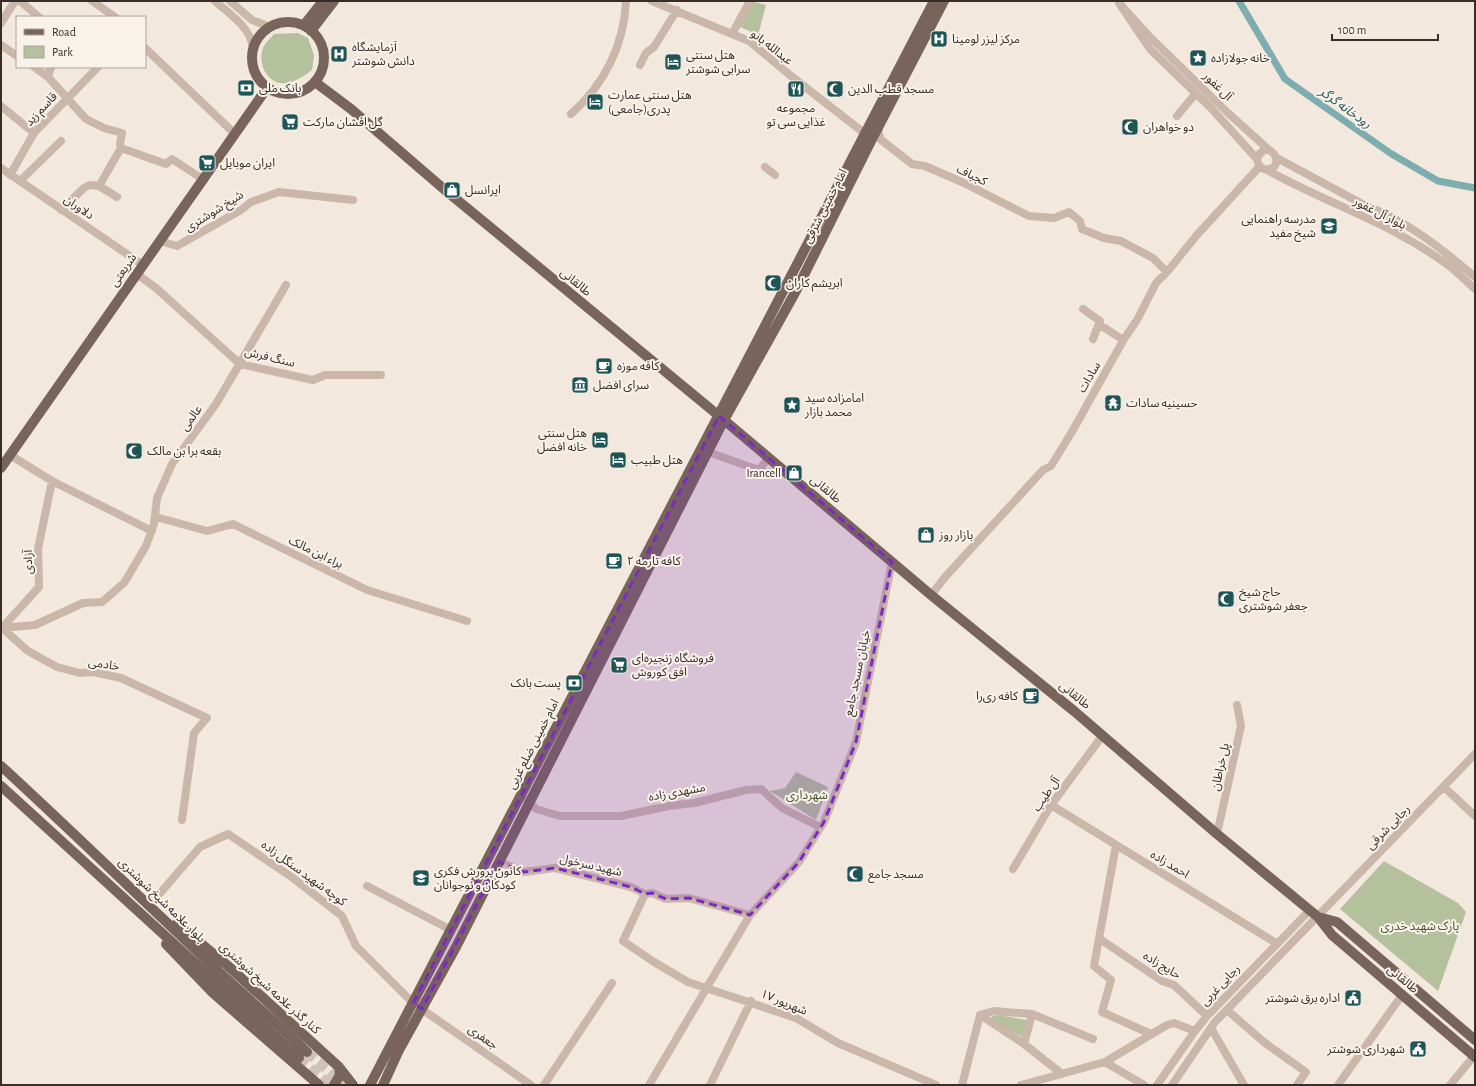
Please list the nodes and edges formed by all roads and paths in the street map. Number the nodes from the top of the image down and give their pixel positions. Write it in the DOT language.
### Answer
graph roads {
  1 [pos="15,1"];
  2 [pos="20,1"];
  3 [pos="92,1"];
  4 [pos="215,1"];
  5 [pos="230,1"];
  6 [pos="323,1"];
  7 [pos="334,1"];
  8 [pos="626,1"];
  9 [pos="652,1"];
  10 [pos="750,1"];
  11 [pos="934,1"];
  12 [pos="944,1"];
  13 [pos="1119,2"];
  14 [pos="677,10"];
  15 [pos="38,16"];
  16 [pos="114,16"];
  17 [pos="1,23"];
  18 [pos="270,27"];
  19 [pos="308,28"];
  20 [pos="732,34"];
  21 [pos="1,45"];
  22 [pos="253,48"];
  23 [pos="146,49"];
  24 [pos="16,55"];
  25 [pos="640,65"];
  26 [pos="35,68"];
  27 [pos="51,68"];
  28 [pos="97,68"];
  29 [pos="48,77"];
  30 [pos="315,82"];
  31 [pos="267,88"];
  32 [pos="1196,93"];
  33 [pos="68,97"];
  34 [pos="1,106"];
  35 [pos="571,114"];
  36 [pos="1177,116"];
  37 [pos="878,128"];
  38 [pos="34,133"];
  39 [pos="235,134"];
  40 [pos="869,137"];
  41 [pos="61,141"];
  42 [pos="121,148"];
  43 [pos="1269,150"];
  44 [pos="1276,158"];
  45 [pos="1261,165"];
  46 [pos="1,168"];
  47 [pos="765,168"];
  48 [pos="10,175"];
  49 [pos="775,175"];
  50 [pos="204,180"];
  51 [pos="20,181"];
  52 [pos="99,186"];
  53 [pos="117,197"];
  54 [pos="353,200"];
  55 [pos="61,210"];
  56 [pos="160,241"];
  57 [pos="143,265"];
  58 [pos="1167,272"];
  59 [pos="137,274"];
  60 [pos="1475,276"];
  61 [pos="286,285"];
  62 [pos="1475,289"];
  63 [pos="1083,309"];
  64 [pos="1098,326"];
  65 [pos="1093,339"];
  66 [pos="1123,340"];
  67 [pos="240,364"];
  68 [pos="381,375"];
  69 [pos="722,418"];
  70 [pos="708,452"];
  71 [pos="10,455"];
  72 [pos="766,461"];
  73 [pos="1,468"];
  74 [pos="52,481"];
  75 [pos="156,517"];
  76 [pos="152,531"];
  77 [pos="892,562"];
  78 [pos="931,594"];
  79 [pos="466,621"];
  80 [pos="1,629"];
  81 [pos="1237,705"];
  82 [pos="1103,735"];
  83 [pos="1475,754"];
  84 [pos="1,766"];
  85 [pos="1,786"];
  86 [pos="1444,787"];
  87 [pos="520,797"];
  88 [pos="530,802"];
  89 [pos="1050,805"];
  90 [pos="1475,816"];
  91 [pos="182,820"];
  92 [pos="820,827"];
  93 [pos="1217,834"];
  94 [pos="1116,845"];
  95 [pos="499,862"];
  96 [pos="1013,869"];
  97 [pos="368,886"];
  98 [pos="645,894"];
  99 [pos="149,906"];
  100 [pos="1310,910"];
  101 [pos="750,915"];
  102 [pos="1318,917"];
  103 [pos="164,919"];
  104 [pos="451,930"];
  105 [pos="161,931"];
  106 [pos="1100,939"];
  107 [pos="1276,943"];
  108 [pos="612,983"];
  109 [pos="708,988"];
  110 [pos="1402,995"];
  111 [pos="751,1002"];
  112 [pos="412,1003"];
  113 [pos="422,1009"];
  114 [pos="1227,1010"];
  115 [pos="1032,1014"];
  116 [pos="980,1015"];
  117 [pos="1208,1016"];
  118 [pos="1211,1028"];
  119 [pos="1195,1030"];
  120 [pos="1151,1034"];
  121 [pos="1093,1039"];
  122 [pos="1475,1040"];
  123 [pos="1024,1044"];
  124 [pos="1474,1056"];
  125 [pos="1105,1062"];
  126 [pos="339,1066"];
  127 [pos="1062,1074"];
  128 [pos="375,1076"];
  129 [pos="384,1083"];
  130 [pos="319,1085"];
  131 [pos="334,1085"];
  132 [pos="353,1085"];
  133 [pos="370,1085"];
  134 [pos="531,1085"];
  135 [pos="544,1085"];
  136 [pos="649,1085"];
  137 [pos="710,1085"];
  138 [pos="936,1085"];
  139 [pos="962,1085"];
  140 [pos="1021,1085"];
  141 [pos="1144,1085"];
  142 [pos="1157,1085"];
  143 [pos="1172,1085"];
  144 [pos="1244,1085"];
  145 [pos="1297,1085"];
  146 [pos="1338,1085"];
  147 [pos="1450,1085"];
  1 -- 17 [label="street"];
  2 -- 15 [label="street"];
  3 -- 16 [label="street"];
  4 -- 22 [label="street"];
  5 -- 18 [label="street"];
  6 -- 19 [label="main road"];
  7 -- 19 [label="main road"];
  8 -- 35 [label="street"];
  9 -- 14 [label="street, عبدالله بانو"];
  10 -- 20 [label="street"];
  11 -- 40 [label="main road, امام خمینی شرقی"];
  12 -- 37 [label="main road, امام خمینی شرقی"];
  13 -- 32 [label="street, آل غفور"];
  13 -- 43 [label="street, آل غفور"];
  14 -- 20 [label="street, عبدالله بانو"];
  14 -- 25 [label="street"];
  18 -- 19 [label="main road"];
  18 -- 22 [label="main road"];
  19 -- 30 [label="main road"];
  20 -- 40 [label="street, عبدالله بانو"];
  21 -- 24 [label="street"];
  22 -- 31 [label="main road"];
  23 -- 39 [label="street"];
  26 -- 29 [label="street"];
  27 -- 29 [label="street"];
  28 -- 33 [label="street, قاسم زید"];
  29 -- 33 [label="street"];
  30 -- 31 [label="main road"];
  30 -- 69 [label="main road, طالقانی"];
  31 -- 39 [label="main road, شریعتی"];
  32 -- 36 [label="street"];
  32 -- 45 [label="street, آل غفور"];
  33 -- 38 [label="street, قاسم زید"];
  33 -- 42 [label="street"];
  34 -- 38 [label="street"];
  37 -- 40 [label="main road, امام خمینی شرقی"];
  37 -- 58 [label="street, کجباف"];
  38 -- 48 [label="street, قاسم زید"];
  39 -- 50 [label="main road, شریعتی"];
  40 -- 69 [label="main road, امام خمینی شرقی"];
  41 -- 51 [label="street"];
  42 -- 50 [label="street"];
  42 -- 52 [label="street"];
  43 -- 44 [label="street"];
  43 -- 45 [label="street"];
  44 -- 45 [label="street"];
  44 -- 60 [label="street, بلوار آل غفور"];
  45 -- 58 [label="street, سادات"];
  45 -- 62 [label="street, بلوار آل غفور"];
  46 -- 48 [label="street, دلاوران"];
  47 -- 49 [label="street"];
  48 -- 51 [label="street, دلاوران"];
  50 -- 56 [label="main road, شریعتی"];
  51 -- 55 [label="street, دلاوران"];
  52 -- 53 [label="street"];
  52 -- 55 [label="street"];
  54 -- 56 [label="street, شیخ شوشتری"];
  55 -- 57 [label="street, دلاوران"];
  56 -- 57 [label="main road, شریعتی"];
  57 -- 59 [label="main road, شریعتی"];
  58 -- 66 [label="street, سادات"];
  59 -- 67 [label="street, سنگ فرش"];
  59 -- 71 [label="main road, شریعتی"];
  61 -- 67 [label="street, عالمی"];
  63 -- 64 [label="street"];
  64 -- 65 [label="street"];
  64 -- 66 [label="street"];
  66 -- 78 [label="street, سادات"];
  67 -- 68 [label="street, سنگ فرش"];
  67 -- 75 [label="street, عالمی"];
  69 -- 70 [label="main road, امام خمینی ضلع غربی"];
  69 -- 77 [label="main road, طالقانی"];
  69 -- 87 [label="main road, امام خمینی ضلع غربی"];
  70 -- 72 [label="street"];
  70 -- 88 [label="main road, امام خمینی ضلع غربی"];
  71 -- 73 [label="main road, شریعتی"];
  71 -- 74 [label="street"];
  74 -- 76 [label="street"];
  74 -- 80 [label="street, آزادی"];
  75 -- 76 [label="street, عالمی"];
  75 -- 79 [label="street, براء ابن مالک"];
  76 -- 80 [label="street, عالمی"];
  77 -- 78 [label="main road, طالقانی"];
  77 -- 92 [label="street, خیابان مسجد جامع"];
  78 -- 82 [label="main road, طالقانی"];
  80 -- 91 [label="street, خادمی"];
  81 -- 93 [label="street, پل خراطان"];
  82 -- 89 [label="street, آل طیب"];
  82 -- 93 [label="main road, طالقانی"];
  83 -- 86 [label="street, رجایی شرقی"];
  84 -- 99 [label="main road, بلوار علامه شیخ شوشتری"];
  85 -- 105 [label="main road, بلوار علامه شیخ شوشتری"];
  86 -- 90 [label="street"];
  86 -- 102 [label="street, رجایی شرقی"];
  87 -- 88 [label="street"];
  87 -- 104 [label="main road, امام خمینی ضلع غربی"];
  88 -- 92 [label="street, مشهدی زاده"];
  88 -- 95 [label="main road, امام خمینی ضلع غربی"];
  89 -- 94 [label="street, احمد زاده"];
  89 -- 96 [label="street, آل طیب"];
  92 -- 101 [label="street"];
  93 -- 100 [label="main road, طالقانی"];
  94 -- 106 [label="street"];
  94 -- 107 [label="street, احمد زاده"];
  95 -- 98 [label="street, شهید سرخول"];
  95 -- 113 [label="main road, امام خمینی ضلع غربی"];
  97 -- 104 [label="street"];
  98 -- 101 [label="street"];
  98 -- 109 [label="street, ۱۷ شهریور"];
  99 -- 103 [label="main road, بلوار علامه شیخ شوشتری"];
  99 -- 112 [label="street, کوچه شهید سنگل زاده"];
  100 -- 102 [label="main road, طالقانی"];
  100 -- 107 [label="street, رجایی غربی"];
  101 -- 109 [label="street"];
  102 -- 110 [label="main road, طالقانی"];
  102 -- 114 [label="street, رجایی غربی"];
  102 -- 122 [label="main road, طالقانی"];
  103 -- 105 [label="main road, بلوار علامه شیخ شوشتری"];
  103 -- 126 [label="main road, کنار گذر علامه شیخ شوشتری"];
  104 -- 112 [label="main road, امام خمینی ضلع غربی"];
  105 -- 130 [label="main road"];
  106 -- 117 [label="street, حایج زاده"];
  106 -- 120 [label="street"];
  107 -- 117 [label="street, رجایی غربی"];
  108 -- 135 [label="street"];
  109 -- 111 [label="street, ۱۷ شهریور"];
  109 -- 136 [label="street"];
  110 -- 124 [label="main road, طالقانی"];
  110 -- 146 [label="street"];
  111 -- 137 [label="street"];
  111 -- 138 [label="street, ۱۷ شهریور"];
  112 -- 113 [label="street, کوچه شهید سنگل زاده"];
  112 -- 128 [label="main road, امام خمینی ضلع غربی"];
  113 -- 129 [label="main road, امام خمینی ضلع غربی"];
  113 -- 134 [label="street, جعفری"];
  114 -- 118 [label="street, رجایی غربی"];
  114 -- 145 [label="street"];
  115 -- 116 [label="street"];
  115 -- 121 [label="street"];
  115 -- 123 [label="street"];
  116 -- 123 [label="street"];
  116 -- 139 [label="street"];
  117 -- 119 [label="street, رجایی غربی"];
  118 -- 143 [label="street, رجایی غربی"];
  118 -- 144 [label="street"];
  119 -- 120 [label="street"];
  119 -- 142 [label="street, رجایی غربی"];
  120 -- 125 [label="street"];
  123 -- 127 [label="street"];
  124 -- 147 [label="street"];
  125 -- 127 [label="street"];
  125 -- 141 [label="street"];
  126 -- 131 [label="main road"];
  126 -- 132 [label="main road, کنار گذر علامه شیخ شوشتری"];
  127 -- 140 [label="street"];
  128 -- 129 [label="street"];
  128 -- 133 [label="main road, امام خمینی ضلع غربی"];
}
